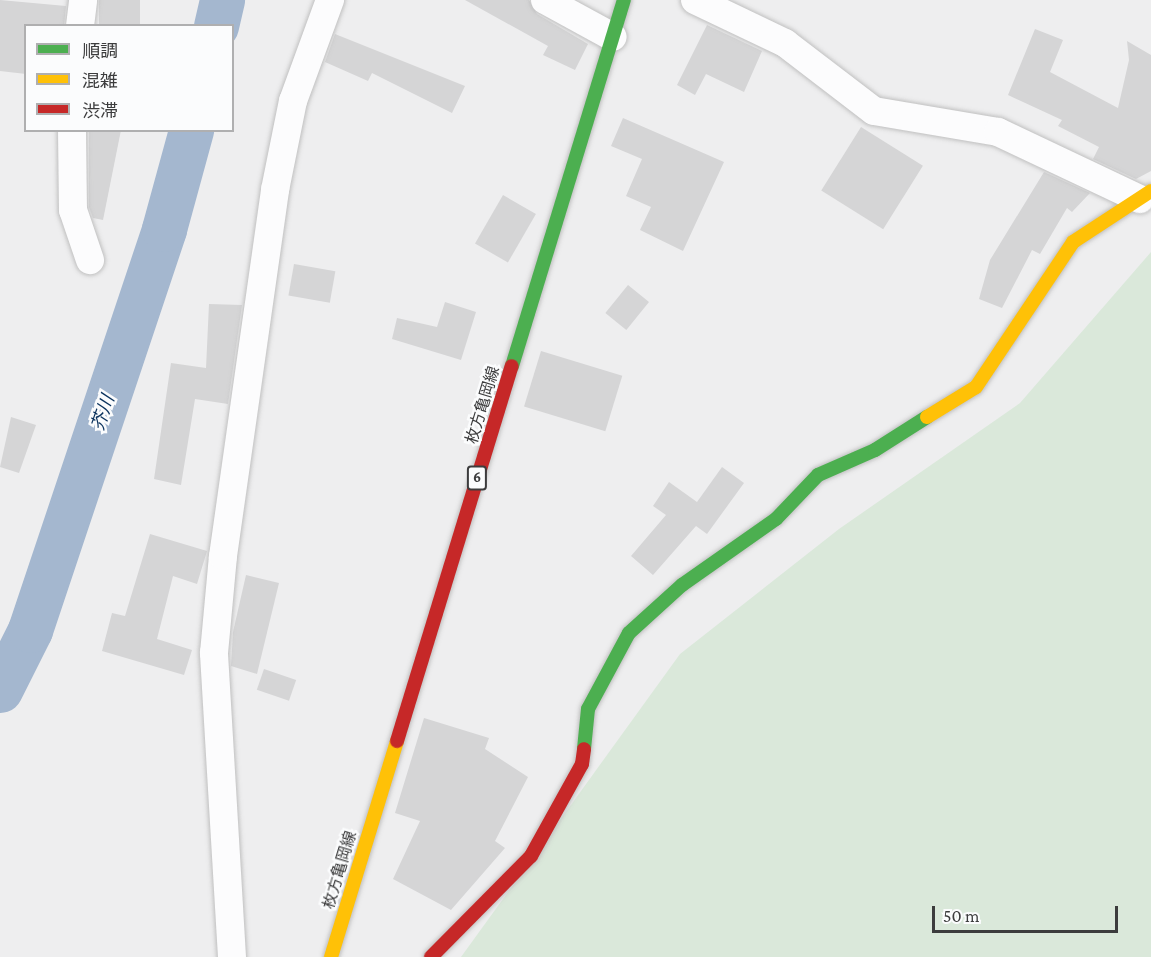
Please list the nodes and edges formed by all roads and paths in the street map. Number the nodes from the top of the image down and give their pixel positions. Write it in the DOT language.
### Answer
graph roads {
  1 [pos="78,0"];
  2 [pos="83,0"];
  3 [pos="330,0"];
  4 [pos="545,0"];
  5 [pos="624,0"];
  6 [pos="695,0"];
  7 [pos="80,24"];
  8 [pos="613,37"];
  9 [pos="72,132"];
  10 [pos="1146,195"];
  11 [pos="90,260"];
  12 [pos="232,957"];
  13 [pos="331,957"];
  14 [pos="431,957"];
  1 -- 2 [label="street"];
  2 -- 7 [label="street"];
  3 -- 12 [label="street"];
  4 -- 8 [label="street"];
  5 -- 8 [label="street, 枚方亀岡線 / 6"];
  6 -- 10 [label="street"];
  8 -- 13 [label="street, 枚方亀岡線 / 6"];
  9 -- 11 [label="street"];
  10 -- 14 [label="street"];
}
